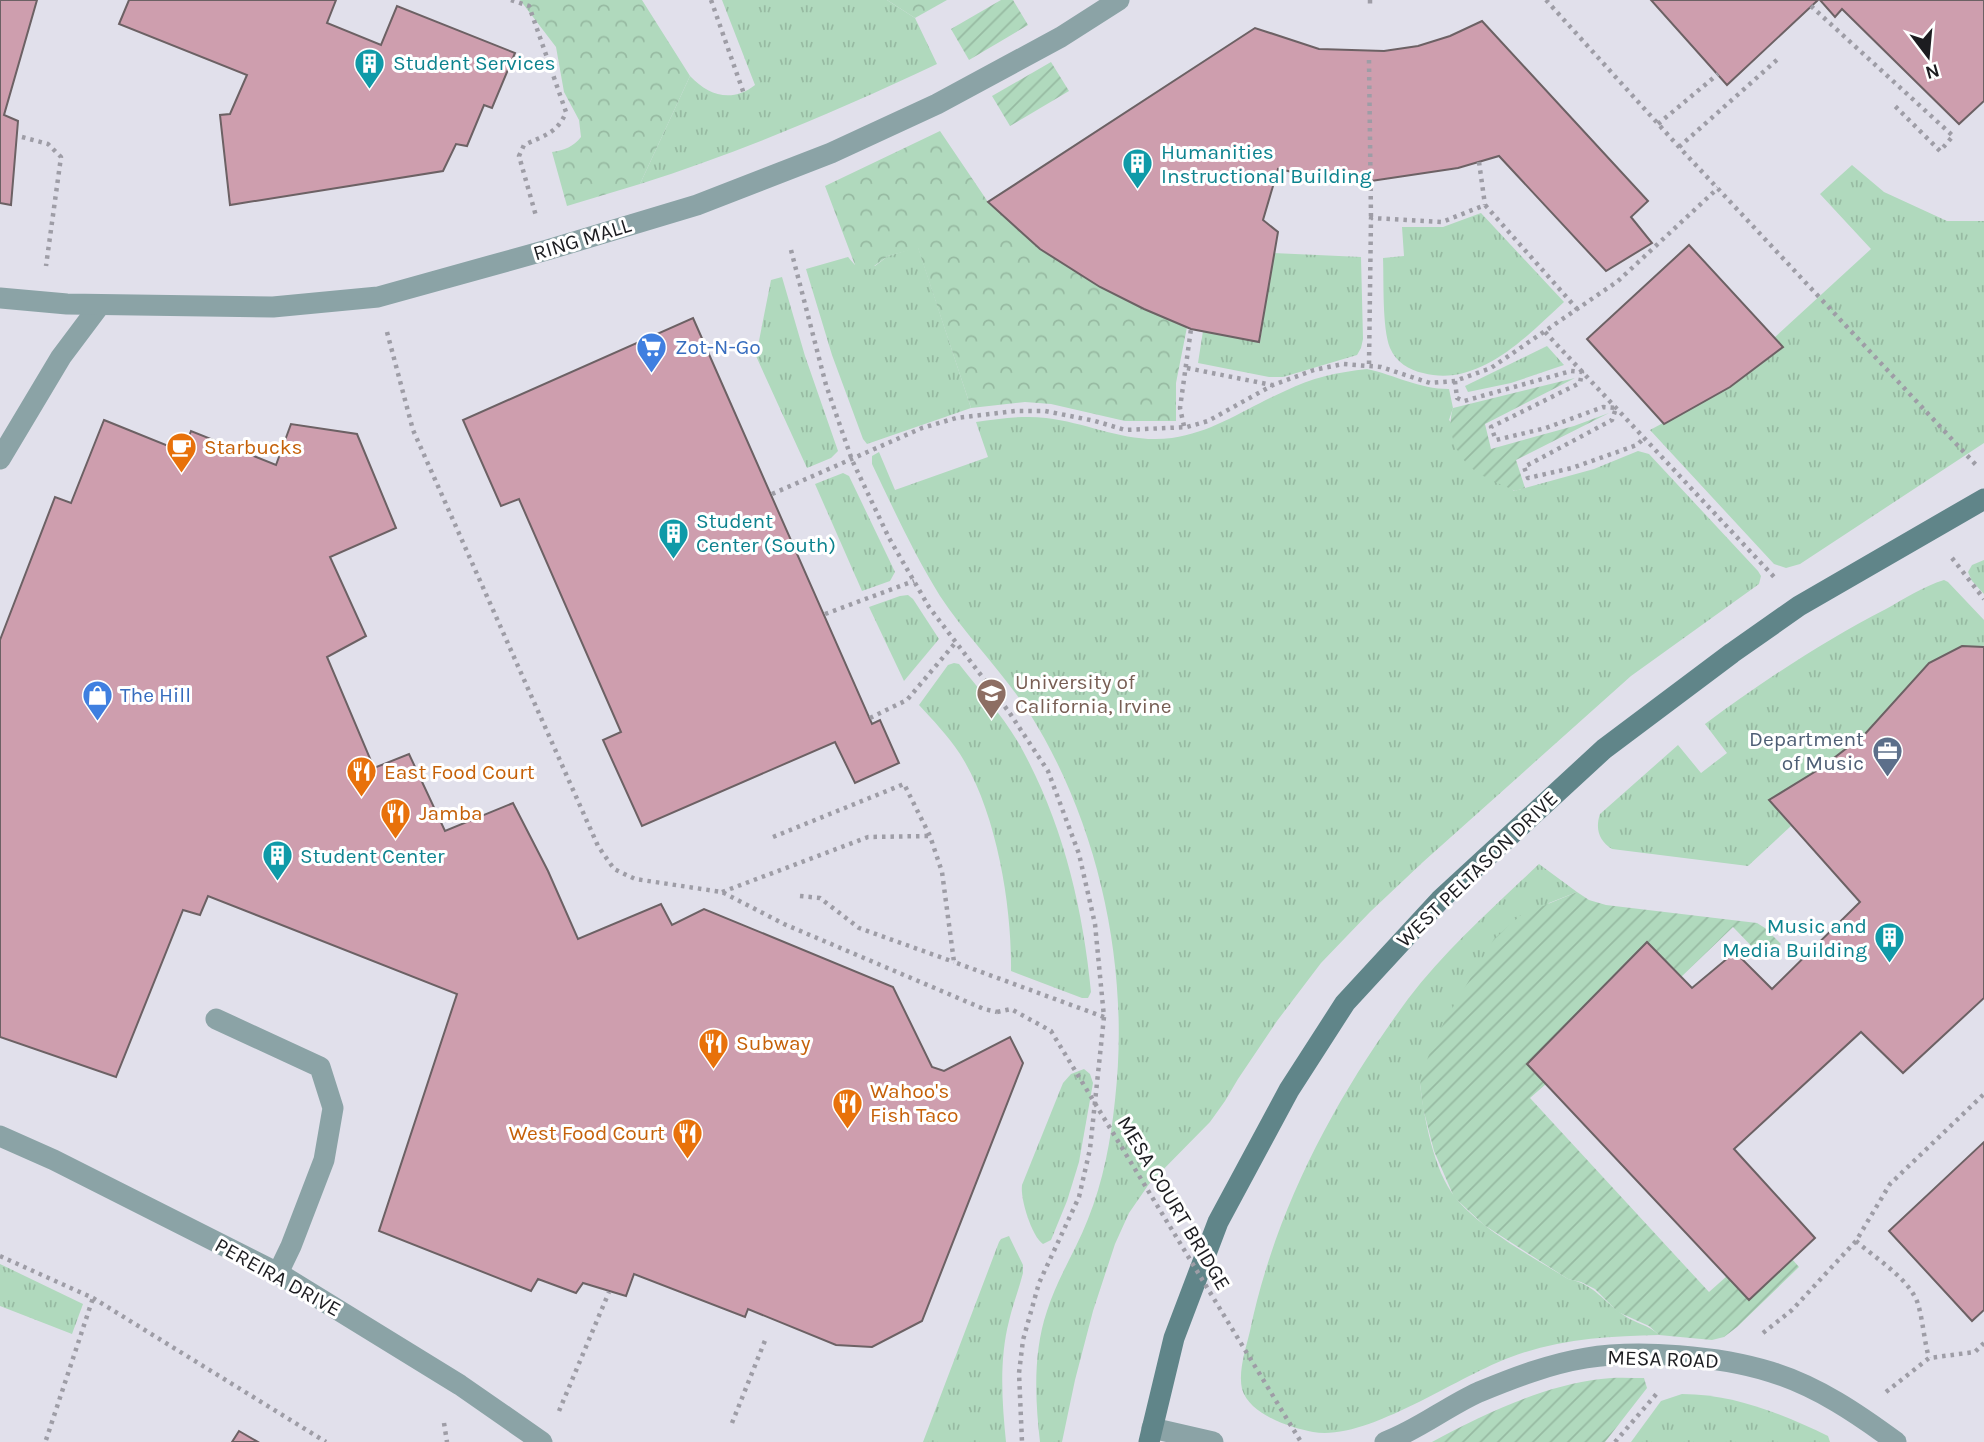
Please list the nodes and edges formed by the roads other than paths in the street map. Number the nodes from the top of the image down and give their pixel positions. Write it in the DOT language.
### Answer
graph roads {
  1 [pos="1119,0"];
  2 [pos="0,298"];
  3 [pos="100,305"];
  4 [pos="0,459"];
  5 [pos="1984,499"];
  6 [pos="216,1019"];
  7 [pos="0,1136"];
  8 [pos="278,1273"];
  9 [pos="1151,1435"];
  10 [pos="542,1442"];
  11 [pos="1213,1442"];
  12 [pos="1385,1442"];
  13 [pos="1896,1442"];
  1 -- 3 [label="street, RING MALL"];
  2 -- 3 [label="street, RING MALL"];
  3 -- 4 [label="street"];
  5 -- 9 [label="street, WEST PELTASON DRIVE"];
  6 -- 8 [label="street"];
  7 -- 8 [label="street, PEREIRA DRIVE"];
  8 -- 10 [label="street, PEREIRA DRIVE"];
  9 -- 11 [label="street"];
  12 -- 13 [label="street, MESA ROAD"];
}
